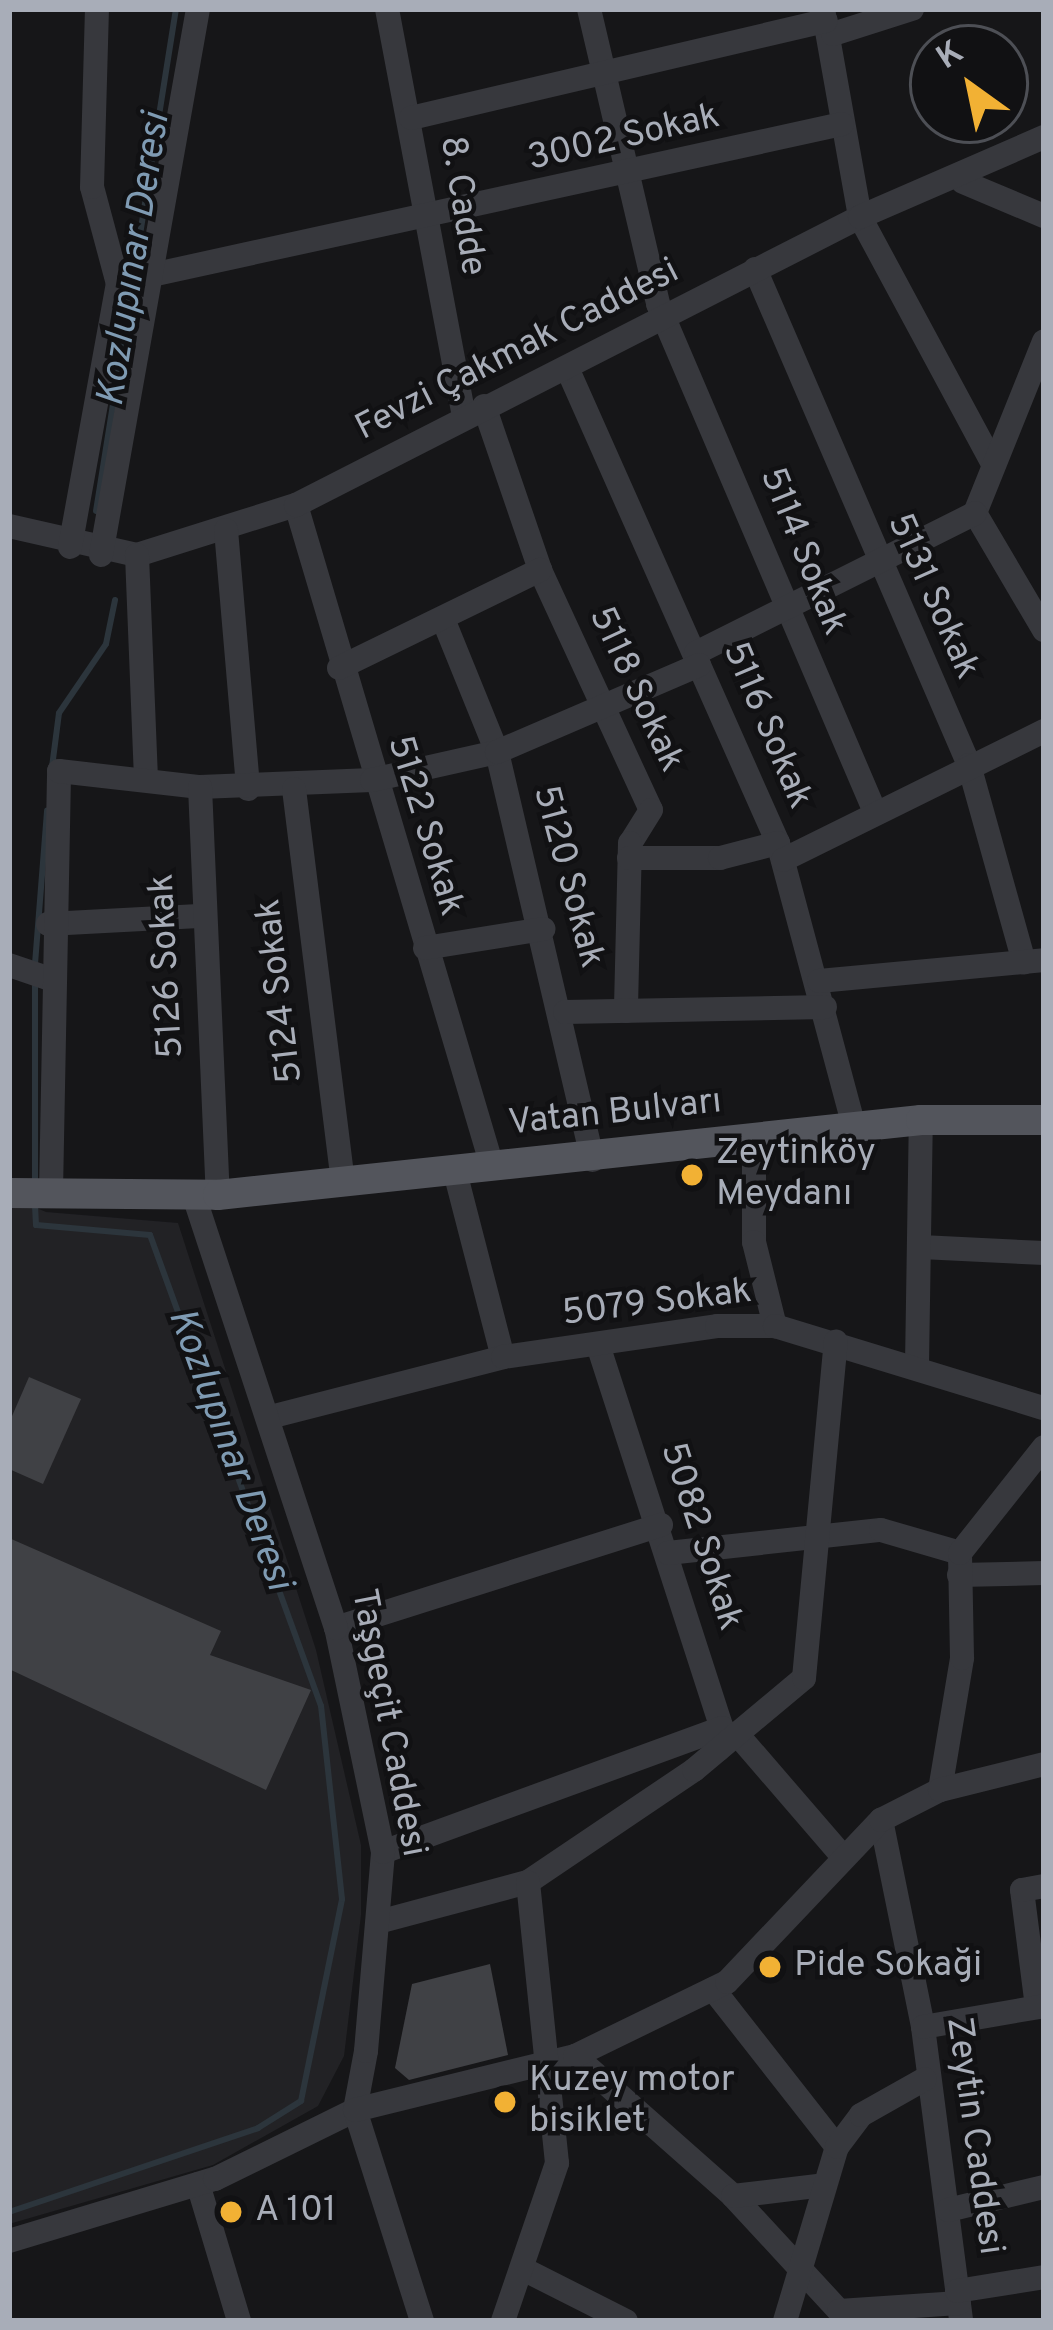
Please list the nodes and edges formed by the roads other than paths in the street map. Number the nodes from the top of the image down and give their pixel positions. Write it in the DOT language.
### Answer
graph roads {
  1 [pos="97,9"];
  2 [pos="198,9"];
  3 [pos="590,9"];
  4 [pos="912,9"];
  5 [pos="394,11"];
  6 [pos="827,21"];
  7 [pos="604,80"];
  8 [pos="411,118"];
  9 [pos="842,124"];
  10 [pos="1044,137"];
  11 [pos="628,174"];
  12 [pos="963,182"];
  13 [pos="1044,216"];
  14 [pos="860,218"];
  15 [pos="422,223"];
  16 [pos="754,269"];
  17 [pos="156,274"];
  18 [pos="668,317"];
  19 [pos="1044,341"];
  20 [pos="568,370"];
  21 [pos="474,410"];
  22 [pos="993,464"];
  23 [pos="296,505"];
  24 [pos="975,513"];
  25 [pos="10,522"];
  26 [pos="226,530"];
  27 [pos="70,548"];
  28 [pos="100,555"];
  29 [pos="136,555"];
  30 [pos="873,559"];
  31 [pos="540,570"];
  32 [pos="785,608"];
  33 [pos="443,619"];
  34 [pos="1044,630"];
  35 [pos="697,659"];
  36 [pos="339,668"];
  37 [pos="606,712"];
  38 [pos="1044,731"];
  39 [pos="497,752"];
  40 [pos="969,765"];
  41 [pos="146,778"];
  42 [pos="372,780"];
  43 [pos="200,787"];
  44 [pos="248,789"];
  45 [pos="294,789"];
  46 [pos="875,812"];
  47 [pos="781,852"];
  48 [pos="629,858"];
  49 [pos="199,916"];
  50 [pos="48,924"];
  51 [pos="544,929"];
  52 [pos="424,948"];
  53 [pos="1034,961"];
  54 [pos="27,972"];
  55 [pos="819,980"];
  56 [pos="825,1007"];
  57 [pos="626,1011"];
  58 [pos="565,1012"];
  59 [pos="921,1120"];
  60 [pos="1044,1120"];
  61 [pos="854,1126"];
  62 [pos="754,1139"];
  63 [pos="593,1160"];
  64 [pos="492,1166"];
  65 [pos="455,1172"];
  66 [pos="343,1184"];
  67 [pos="31,1192"];
  68 [pos="206,1195"];
  69 [pos="921,1247"];
  70 [pos="1044,1253"];
  71 [pos="775,1326"];
  72 [pos="836,1342"];
  73 [pos="599,1348"];
  74 [pos="503,1357"];
  75 [pos="916,1365"];
  76 [pos="1044,1408"];
  77 [pos="274,1416"];
  78 [pos="1044,1447"];
  79 [pos="661,1525"];
  80 [pos="820,1534"];
  81 [pos="668,1553"];
  82 [pos="960,1564"];
  83 [pos="1044,1573"];
  84 [pos="336,1628"];
  85 [pos="726,1738"];
  86 [pos="1044,1764"];
  87 [pos="940,1790"];
  88 [pos="881,1820"];
  89 [pos="382,1852"];
  90 [pos="839,1852"];
  91 [pos="528,1882"];
  92 [pos="1044,1886"];
  93 [pos="382,1921"];
  94 [pos="713,1989"];
  95 [pos="1040,2006"];
  96 [pos="922,2027"];
  97 [pos="564,2057"];
  98 [pos="926,2079"];
  99 [pos="355,2110"];
  100 [pos="837,2147"];
  101 [pos="198,2184"];
  102 [pos="818,2186"];
  103 [pos="1044,2187"];
  104 [pos="733,2196"];
  105 [pos="948,2210"];
  106 [pos="9,2241"];
  107 [pos="524,2270"];
  108 [pos="1044,2277"];
  109 [pos="800,2281"];
  110 [pos="959,2305"];
  111 [pos="239,2321"];
  112 [pos="422,2321"];
  113 [pos="503,2321"];
  114 [pos="626,2321"];
  115 [pos="785,2321"];
  1 -- 27 [label="street"];
  2 -- 17 [label="street"];
  3 -- 7 [label="street, 5114 Sokak"];
  4 -- 6 [label="street"];
  5 -- 8 [label="street, 8. Cadde"];
  6 -- 7 [label="street"];
  6 -- 9 [label="street"];
  7 -- 8 [label="street"];
  7 -- 11 [label="street, 5114 Sokak"];
  8 -- 15 [label="street, 8. Cadde"];
  9 -- 11 [label="street, 3002 Sokak"];
  9 -- 14 [label="street"];
  10 -- 12 [label="street, Fevzi Çakmak Caddesi"];
  11 -- 15 [label="street, 3002 Sokak"];
  11 -- 18 [label="street, 5114 Sokak"];
  12 -- 13 [label="street"];
  12 -- 14 [label="street, Fevzi Çakmak Caddesi"];
  14 -- 16 [label="street, Fevzi Çakmak Caddesi"];
  14 -- 22 [label="street"];
  15 -- 17 [label="street, 3002 Sokak"];
  15 -- 21 [label="street, 8. Cadde"];
  16 -- 18 [label="street, Fevzi Çakmak Caddesi"];
  16 -- 30 [label="street, 5131 Sokak"];
  17 -- 28 [label="street"];
  18 -- 20 [label="street, Fevzi Çakmak Caddesi"];
  18 -- 32 [label="street, 5114 Sokak"];
  19 -- 22 [label="street"];
  20 -- 21 [label="street, Fevzi Çakmak Caddesi"];
  20 -- 35 [label="street, 5116 Sokak"];
  21 -- 23 [label="street, Fevzi Çakmak Caddesi"];
  21 -- 31 [label="street, 5118 Sokak"];
  22 -- 24 [label="street"];
  23 -- 26 [label="street, Fevzi Çakmak Caddesi"];
  23 -- 36 [label="street, 5122 Sokak"];
  24 -- 30 [label="street"];
  24 -- 34 [label="street"];
  25 -- 27 [label="street, Fevzi Çakmak Caddesi"];
  26 -- 29 [label="street, Fevzi Çakmak Caddesi"];
  26 -- 44 [label="street"];
  27 -- 28 [label="street, Fevzi Çakmak Caddesi"];
  28 -- 29 [label="street, Fevzi Çakmak Caddesi"];
  29 -- 41 [label="street"];
  30 -- 32 [label="street"];
  30 -- 40 [label="street, 5131 Sokak"];
  31 -- 33 [label="street"];
  31 -- 37 [label="street, 5118 Sokak"];
  32 -- 35 [label="street"];
  32 -- 46 [label="street, 5114 Sokak"];
  33 -- 36 [label="street"];
  33 -- 39 [label="street, 5120 Sokak"];
  35 -- 37 [label="street"];
  35 -- 47 [label="street, 5116 Sokak"];
  36 -- 42 [label="street, 5122 Sokak"];
  37 -- 39 [label="street"];
  37 -- 48 [label="street, 5118 Sokak"];
  38 -- 40 [label="street"];
  39 -- 42 [label="street"];
  39 -- 51 [label="street, 5120 Sokak"];
  40 -- 46 [label="street"];
  40 -- 53 [label="street, 5131 Sokak"];
  41 -- 43 [label="street"];
  41 -- 50 [label="street"];
  42 -- 45 [label="street"];
  42 -- 52 [label="street, 5122 Sokak"];
  43 -- 44 [label="street"];
  43 -- 49 [label="street, 5126 Sokak"];
  44 -- 45 [label="street"];
  45 -- 66 [label="street, 5124 Sokak"];
  46 -- 47 [label="street"];
  47 -- 48 [label="street"];
  47 -- 55 [label="street, 5116 Sokak"];
  48 -- 57 [label="street, 5118 Sokak"];
  49 -- 50 [label="street"];
  49 -- 68 [label="street, 5126 Sokak"];
  50 -- 54 [label="street"];
  51 -- 52 [label="street"];
  51 -- 58 [label="street, 5120 Sokak"];
  52 -- 64 [label="street, 5122 Sokak"];
  53 -- 55 [label="street"];
  54 -- 67 [label="street"];
  55 -- 56 [label="street, 5116 Sokak"];
  56 -- 57 [label="street"];
  56 -- 61 [label="street, 5116 Sokak"];
  57 -- 58 [label="street"];
  58 -- 63 [label="street, 5120 Sokak"];
  59 -- 60 [label="main road, Vatan Bulvarı"];
  59 -- 61 [label="main road, Vatan Bulvarı"];
  59 -- 69 [label="street"];
  61 -- 62 [label="main road, Vatan Bulvarı"];
  62 -- 63 [label="main road, Vatan Bulvarı"];
  62 -- 71 [label="street"];
  63 -- 64 [label="main road, Vatan Bulvarı"];
  64 -- 65 [label="main road, Vatan Bulvarı"];
  65 -- 66 [label="main road, Vatan Bulvarı"];
  65 -- 74 [label="street"];
  66 -- 68 [label="main road, Vatan Bulvarı"];
  67 -- 68 [label="main road, Vatan Bulvarı"];
  68 -- 77 [label="street, Taşgeçit Caddesi"];
  69 -- 70 [label="street"];
  69 -- 75 [label="street"];
  71 -- 72 [label="street, 5079 Sokak"];
  71 -- 73 [label="street, 5079 Sokak"];
  72 -- 75 [label="street, 5079 Sokak"];
  72 -- 80 [label="street"];
  73 -- 74 [label="street, 5079 Sokak"];
  73 -- 79 [label="street, 5082 Sokak"];
  74 -- 77 [label="street, 5079 Sokak"];
  75 -- 76 [label="street, 5079 Sokak"];
  77 -- 84 [label="street, Taşgeçit Caddesi"];
  78 -- 82 [label="street"];
  79 -- 81 [label="street, 5082 Sokak"];
  79 -- 84 [label="street"];
  80 -- 81 [label="street"];
  80 -- 82 [label="street"];
  80 -- 85 [label="street"];
  81 -- 85 [label="street, 5082 Sokak"];
  82 -- 83 [label="street"];
  82 -- 87 [label="street"];
  84 -- 89 [label="street, Taşgeçit Caddesi"];
  85 -- 89 [label="street"];
  85 -- 90 [label="street"];
  85 -- 91 [label="street"];
  86 -- 87 [label="street"];
  87 -- 88 [label="street"];
  88 -- 90 [label="street"];
  88 -- 96 [label="street, Zeytin Caddesi"];
  89 -- 93 [label="street, Taşgeçit Caddesi"];
  90 -- 94 [label="street"];
  91 -- 93 [label="street"];
  91 -- 97 [label="street"];
  92 -- 95 [label="street"];
  93 -- 99 [label="street, Taşgeçit Caddesi"];
  94 -- 97 [label="street"];
  94 -- 100 [label="street"];
  95 -- 96 [label="street"];
  96 -- 98 [label="street, Zeytin Caddesi"];
  97 -- 99 [label="street"];
  97 -- 104 [label="street"];
  97 -- 107 [label="street"];
  98 -- 100 [label="street"];
  98 -- 105 [label="street, Zeytin Caddesi"];
  99 -- 101 [label="street"];
  99 -- 112 [label="street"];
  100 -- 102 [label="street"];
  101 -- 106 [label="street"];
  101 -- 111 [label="street"];
  102 -- 104 [label="street"];
  102 -- 109 [label="street"];
  103 -- 105 [label="street"];
  104 -- 109 [label="street"];
  105 -- 110 [label="street, Zeytin Caddesi"];
  107 -- 113 [label="street"];
  107 -- 114 [label="street"];
  108 -- 110 [label="street"];
  109 -- 110 [label="street"];
  109 -- 115 [label="street"];
}
